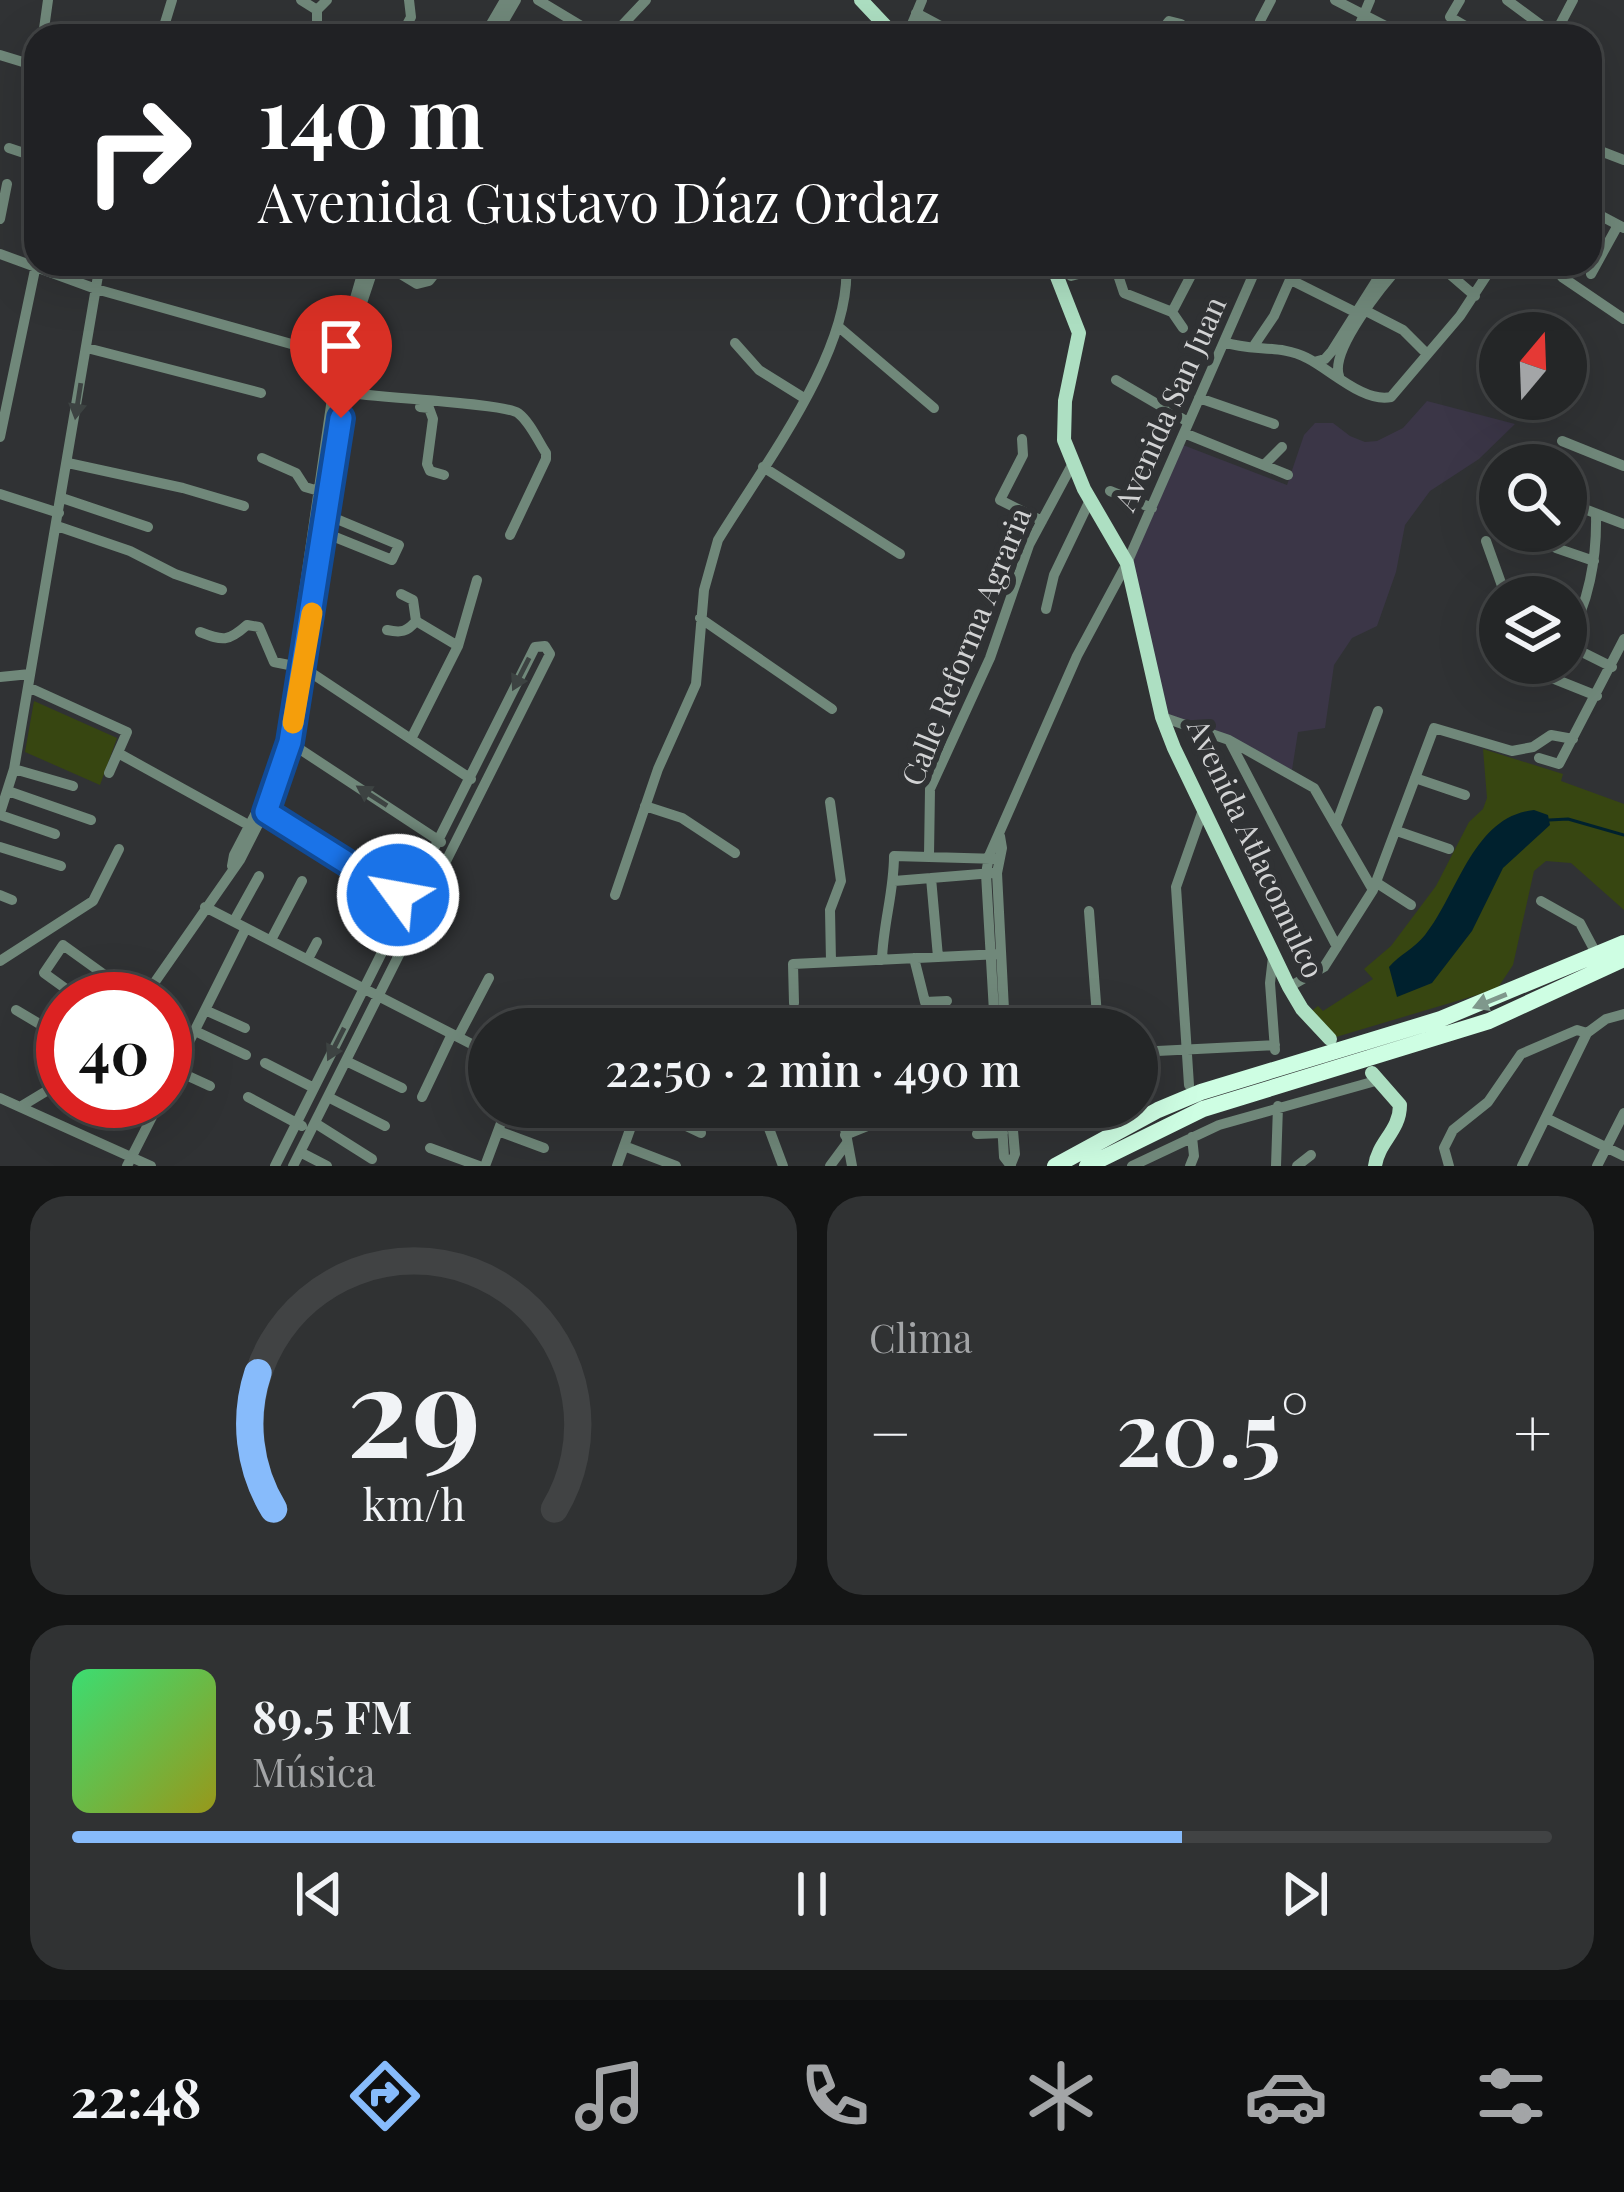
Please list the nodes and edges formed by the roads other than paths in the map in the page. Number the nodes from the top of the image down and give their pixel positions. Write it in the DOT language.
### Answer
graph roads {
  1 [pos="301,0"];
  2 [pos="538,0"];
  3 [pos="646,0"];
  4 [pos="861,0"];
  5 [pos="1335,0"];
  6 [pos="1370,0"];
  7 [pos="1460,0"];
  8 [pos="1507,0"];
  9 [pos="322,5"];
  10 [pos="1363,15"];
  11 [pos="578,24"];
  12 [pos="623,24"];
  13 [pos="884,24"];
  14 [pos="1360,24"];
  15 [pos="1379,24"];
  16 [pos="1462,24"];
  17 [pos="1539,24"];
  18 [pos="9,148"];
  19 [pos="24,154"];
  20 [pos="7,184"];
  21 [pos="0,219"];
  22 [pos="1621,226"];
  23 [pos="1602,256"];
  24 [pos="34,276"];
  25 [pos="64,276"];
  26 [pos="98,276"];
  27 [pos="364,276"];
  28 [pos="368,276"];
  29 [pos="404,276"];
  30 [pos="433,276"];
  31 [pos="847,276"];
  32 [pos="1056,276"];
  33 [pos="1067,276"];
  34 [pos="1117,276"];
  35 [pos="1191,276"];
  36 [pos="1253,276"];
  37 [pos="1292,276"];
  38 [pos="1380,276"];
  39 [pos="1392,276"];
  40 [pos="1452,276"];
  41 [pos="1487,276"];
  42 [pos="1563,276"];
  43 [pos="1291,280"];
  44 [pos="363,284"];
  45 [pos="96,289"];
  46 [pos="1063,296"];
  47 [pos="1475,296"];
  48 [pos="1172,312"];
  49 [pos="1361,312"];
  50 [pos="1624,319"];
  51 [pos="840,328"];
  52 [pos="1183,328"];
  53 [pos="1263,334"];
  54 [pos="1224,342"];
  55 [pos="735,343"];
  56 [pos="1253,347"];
  57 [pos="86,348"];
  58 [pos="1268,348"];
  59 [pos="1426,353"];
  60 [pos="344,358"];
  61 [pos="1314,362"];
  62 [pos="1339,376"];
  63 [pos="1116,380"];
  64 [pos="344,392"];
  65 [pos="261,393"];
  66 [pos="1243,393"];
  67 [pos="804,398"];
  68 [pos="1198,398"];
  69 [pos="415,402"];
  70 [pos="934,408"];
  71 [pos="1236,411"];
  72 [pos="1274,424"];
  73 [pos="1186,427"];
  74 [pos="0,433"];
  75 [pos="1022,440"];
  76 [pos="1562,441"];
  77 [pos="331,443"];
  78 [pos="1282,447"];
  79 [pos="262,458"];
  80 [pos="68,463"];
  81 [pos="1073,463"];
  82 [pos="1264,465"];
  83 [pos="763,466"];
  84 [pos="1624,466"];
  85 [pos="444,475"];
  86 [pos="1288,475"];
  87 [pos="319,491"];
  88 [pos="1110,491"];
  89 [pos="0,494"];
  90 [pos="62,498"];
  91 [pos="1090,500"];
  92 [pos="244,506"];
  93 [pos="1152,508"];
  94 [pos="1587,510"];
  95 [pos="1596,514"];
  96 [pos="327,515"];
  97 [pos="1042,521"];
  98 [pos="1624,524"];
  99 [pos="57,525"];
  100 [pos="148,527"];
  101 [pos="325,532"];
  102 [pos="510,536"];
  103 [pos="1568,552"];
  104 [pos="900,554"];
  105 [pos="1594,561"];
  106 [pos="1127,562"];
  107 [pos="477,580"];
  108 [pos="223,590"];
  109 [pos="1587,590"];
  110 [pos="401,594"];
  111 [pos="1046,609"];
  112 [pos="700,618"];
  113 [pos="416,621"];
  114 [pos="387,630"];
  115 [pos="200,632"];
  116 [pos="1624,639"];
  117 [pos="458,646"];
  118 [pos="1587,654"];
  119 [pos="1612,667"];
  120 [pos="298,668"];
  121 [pos="0,677"];
  122 [pos="29,680"];
  123 [pos="1567,684"];
  124 [pos="1597,696"];
  125 [pos="832,709"];
  126 [pos="1378,711"];
  127 [pos="501,713"];
  128 [pos="1162,717"];
  129 [pos="516,721"];
  130 [pos="411,739"];
  131 [pos="1573,739"];
  132 [pos="286,740"];
  133 [pos="1229,740"];
  134 [pos="118,752"];
  135 [pos="1539,758"];
  136 [pos="0,761"];
  137 [pos="14,769"];
  138 [pos="110,773"];
  139 [pos="470,778"];
  140 [pos="1415,778"];
  141 [pos="73,786"];
  142 [pos="484,787"];
  143 [pos="1465,795"];
  144 [pos="830,802"];
  145 [pos="2,805"];
  146 [pos="644,806"];
  147 [pos="262,810"];
  148 [pos="1203,810"];
  149 [pos="91,820"];
  150 [pos="1337,822"];
  151 [pos="253,828"];
  152 [pos="1396,830"];
  153 [pos="55,834"];
  154 [pos="440,841"];
  155 [pos="0,847"];
  156 [pos="119,849"];
  157 [pos="1449,849"];
  158 [pos="454,850"];
  159 [pos="735,853"];
  160 [pos="928,855"];
  161 [pos="61,866"];
  162 [pos="993,866"];
  163 [pos="259,876"];
  164 [pos="931,878"];
  165 [pos="302,881"];
  166 [pos="894,881"];
  167 [pos="1375,886"];
  168 [pos="615,895"];
  169 [pos="1541,901"];
  170 [pos="409,902"];
  171 [pos="1411,905"];
  172 [pos="205,907"];
  173 [pos="422,910"];
  174 [pos="1089,911"];
  175 [pos="234,921"];
  176 [pos="246,928"];
  177 [pos="271,940"];
  178 [pos="317,942"];
  179 [pos="1624,943"];
  180 [pos="1337,947"];
  181 [pos="995,954"];
  182 [pos="1273,955"];
  183 [pos="1598,955"];
  184 [pos="938,957"];
  185 [pos="914,958"];
  186 [pos="308,959"];
  187 [pos="882,959"];
  188 [pos="1624,959"];
  189 [pos="0,962"];
  190 [pos="831,962"];
  191 [pos="45,972"];
  192 [pos="100,972"];
  193 [pos="161,972"];
  194 [pos="489,978"];
  195 [pos="365,987"];
  196 [pos="1289,987"];
  197 [pos="380,994"];
  198 [pos="946,1001"];
  199 [pos="794,1003"];
  200 [pos="995,1008"];
  201 [pos="1002,1008"];
  202 [pos="1096,1008"];
  203 [pos="16,1010"];
  204 [pos="205,1010"];
  205 [pos="1624,1014"];
  206 [pos="36,1022"];
  207 [pos="245,1028"];
  208 [pos="195,1031"];
  209 [pos="1587,1033"];
  210 [pos="455,1035"];
  211 [pos="192,1037"];
  212 [pos="1330,1040"];
  213 [pos="468,1042"];
  214 [pos="1187,1049"];
  215 [pos="1158,1051"];
  216 [pos="246,1055"];
  217 [pos="346,1061"];
  218 [pos="265,1064"];
  219 [pos="1375,1076"];
  220 [pos="192,1078"];
  221 [pos="1189,1085"];
  222 [pos="210,1086"];
  223 [pos="314,1088"];
  224 [pos="402,1088"];
  225 [pos="248,1097"];
  226 [pos="328,1097"];
  227 [pos="422,1097"];
  228 [pos="0,1098"];
  229 [pos="36,1098"];
  230 [pos="1278,1106"];
  231 [pos="20,1108"];
  232 [pos="1624,1113"];
  233 [pos="1546,1118"];
  234 [pos="297,1122"];
  235 [pos="385,1126"];
  236 [pos="146,1128"];
  237 [pos="312,1128"];
  238 [pos="499,1128"];
  239 [pos="632,1128"];
  240 [pos="688,1128"];
  241 [pos="769,1128"];
  242 [pos="844,1128"];
  243 [pos="869,1128"];
  244 [pos="1003,1128"];
  245 [pos="1013,1128"];
  246 [pos="498,1131"];
  247 [pos="1003,1132"];
  248 [pos="701,1133"];
  249 [pos="977,1134"];
  250 [pos="1192,1137"];
  251 [pos="846,1139"];
  252 [pos="624,1146"];
  253 [pos="1606,1147"];
  254 [pos="430,1148"];
  255 [pos="544,1148"];
  256 [pos="300,1152"];
  257 [pos="1311,1155"];
  258 [pos="1624,1156"];
  259 [pos="372,1159"];
  260 [pos="130,1161"];
  261 [pos="1192,1161"];
  262 [pos="832,1162"];
  263 [pos="1011,1165"];
  264 [pos="151,1166"];
  265 [pos="275,1166"];
  266 [pos="293,1166"];
  267 [pos="327,1166"];
  268 [pos="482,1166"];
  269 [pos="617,1166"];
  270 [pos="676,1166"];
  271 [pos="783,1166"];
  272 [pos="852,1166"];
  273 [pos="1055,1166"];
  274 [pos="1087,1166"];
  275 [pos="1132,1166"];
  276 [pos="1276,1166"];
  277 [pos="1297,1166"];
  278 [pos="1376,1166"];
  279 [pos="1449,1166"];
  280 [pos="1522,1166"];
  281 [pos="1597,1166"];
  1 -- 9 [label="street"];
  2 -- 11 [label="street"];
  3 -- 12 [label="street"];
  4 -- 13 [label="main road"];
  5 -- 10 [label="street"];
  6 -- 10 [label="street"];
  7 -- 16 [label="street"];
  8 -- 17 [label="street"];
  10 -- 14 [label="street"];
  10 -- 15 [label="street"];
  18 -- 19 [label="street"];
  20 -- 21 [label="street"];
  22 -- 23 [label="street"];
  24 -- 74 [label="street"];
  25 -- 45 [label="street"];
  26 -- 45 [label="street"];
  27 -- 44 [label="street"];
  28 -- 44 [label="street"];
  29 -- 30 [label="street"];
  31 -- 51 [label="street"];
  32 -- 46 [label="main road, Avenida Atlacomulco"];
  33 -- 46 [label="street"];
  34 -- 48 [label="street"];
  35 -- 48 [label="street"];
  36 -- 54 [label="street, Avenida San Juan"];
  37 -- 43 [label="street"];
  38 -- 49 [label="street"];
  39 -- 49 [label="street"];
  40 -- 47 [label="street"];
  41 -- 47 [label="street"];
  42 -- 50 [label="street"];
  43 -- 49 [label="street"];
  43 -- 53 [label="street"];
  44 -- 60 [label="street"];
  45 -- 57 [label="street"];
  45 -- 60 [label="street"];
  46 -- 81 [label="main road, Avenida Atlacomulco"];
  47 -- 59 [label="street"];
  48 -- 52 [label="street"];
  49 -- 59 [label="street"];
  49 -- 61 [label="street"];
  49 -- 62 [label="street"];
  51 -- 67 [label="street"];
  51 -- 70 [label="street"];
  53 -- 56 [label="street"];
  53 -- 58 [label="street"];
  54 -- 56 [label="street"];
  54 -- 68 [label="street, Avenida San Juan"];
  55 -- 67 [label="street"];
  56 -- 58 [label="street"];
  57 -- 65 [label="street"];
  57 -- 80 [label="street, one-way"];
  58 -- 61 [label="street"];
  59 -- 62 [label="street"];
  60 -- 64 [label="street"];
  60 -- 77 [label="street"];
  61 -- 62 [label="street"];
  63 -- 73 [label="street"];
  64 -- 69 [label="street"];
  64 -- 77 [label="street"];
  66 -- 71 [label="street"];
  67 -- 83 [label="street"];
  68 -- 71 [label="street"];
  68 -- 73 [label="street, Avenida San Juan"];
  69 -- 85 [label="street"];
  69 -- 102 [label="street"];
  71 -- 72 [label="street"];
  73 -- 82 [label="street"];
  73 -- 93 [label="street, Avenida San Juan"];
  75 -- 97 [label="street"];
  76 -- 84 [label="street"];
  77 -- 87 [label="street"];
  77 -- 96 [label="street"];
  78 -- 82 [label="street"];
  79 -- 87 [label="street"];
  80 -- 90 [label="street"];
  80 -- 92 [label="street"];
  81 -- 91 [label="main road, Avenida Atlacomulco"];
  81 -- 97 [label="street, Calle Reforma Agraria"];
  82 -- 86 [label="street"];
  83 -- 104 [label="street"];
  83 -- 112 [label="street"];
  87 -- 120 [label="street"];
  88 -- 93 [label="street"];
  89 -- 99 [label="street"];
  90 -- 99 [label="street"];
  90 -- 100 [label="street"];
  91 -- 106 [label="main road, Avenida Atlacomulco"];
  91 -- 111 [label="street"];
  93 -- 106 [label="street, Avenida San Juan"];
  94 -- 95 [label="street"];
  95 -- 98 [label="street"];
  95 -- 105 [label="street"];
  96 -- 101 [label="street"];
  96 -- 101 [label="street"];
  97 -- 160 [label="street, Calle Reforma Agraria"];
  99 -- 108 [label="street"];
  99 -- 122 [label="street"];
  101 -- 120 [label="street"];
  103 -- 105 [label="street"];
  105 -- 109 [label="street"];
  106 -- 128 [label="main road, Avenida Atlacomulco"];
  106 -- 162 [label="street, Avenida San Juan"];
  107 -- 117 [label="street"];
  110 -- 113 [label="street"];
  112 -- 125 [label="street"];
  112 -- 146 [label="street"];
  113 -- 114 [label="street"];
  113 -- 117 [label="street"];
  115 -- 120 [label="street"];
  116 -- 119 [label="street"];
  117 -- 130 [label="street"];
  118 -- 119 [label="street"];
  119 -- 124 [label="street"];
  120 -- 130 [label="street"];
  120 -- 132 [label="street"];
  121 -- 122 [label="street"];
  122 -- 134 [label="street"];
  122 -- 137 [label="street"];
  123 -- 124 [label="street"];
  124 -- 131 [label="street"];
  126 -- 150 [label="street"];
  127 -- 129 [label="street"];
  129 -- 127 [label="street, one-way"];
  127 -- 139 [label="street"];
  128 -- 133 [label="street"];
  128 -- 148 [label="main road, Avenida Atlacomulco"];
  129 -- 142 [label="street"];
  130 -- 139 [label="street"];
  131 -- 135 [label="street"];
  131 -- 140 [label="street"];
  132 -- 147 [label="street"];
  154 -- 132 [label="street, one-way"];
  133 -- 150 [label="street"];
  133 -- 180 [label="street"];
  134 -- 138 [label="street"];
  134 -- 151 [label="street"];
  136 -- 137 [label="street"];
  137 -- 141 [label="street"];
  137 -- 145 [label="street"];
  139 -- 142 [label="street"];
  139 -- 154 [label="street"];
  140 -- 143 [label="street"];
  140 -- 152 [label="street"];
  142 -- 158 [label="street"];
  144 -- 190 [label="street"];
  145 -- 149 [label="street"];
  145 -- 153 [label="street"];
  146 -- 159 [label="street"];
  146 -- 168 [label="street"];
  147 -- 151 [label="street"];
  147 -- 170 [label="street"];
  148 -- 182 [label="main road, Avenida Atlacomulco"];
  148 -- 214 [label="street"];
  150 -- 167 [label="street"];
  151 -- 172 [label="street"];
  152 -- 157 [label="street"];
  152 -- 167 [label="street"];
  154 -- 158 [label="street"];
  154 -- 170 [label="street"];
  155 -- 161 [label="street"];
  156 -- 189 [label="street"];
  158 -- 173 [label="street"];
  160 -- 162 [label="street"];
  160 -- 166 [label="street"];
  162 -- 164 [label="street"];
  162 -- 181 [label="street"];
  163 -- 175 [label="street"];
  164 -- 166 [label="street"];
  164 -- 184 [label="street"];
  165 -- 177 [label="street"];
  166 -- 187 [label="street"];
  167 -- 171 [label="street"];
  167 -- 180 [label="street"];
  169 -- 183 [label="street"];
  170 -- 173 [label="street"];
  170 -- 195 [label="street"];
  172 -- 175 [label="street"];
  172 -- 193 [label="street"];
  173 -- 197 [label="street"];
  174 -- 202 [label="street"];
  175 -- 176 [label="street"];
  176 -- 177 [label="street"];
  176 -- 204 [label="street"];
  177 -- 186 [label="street"];
  178 -- 186 [label="street"];
  179 -- 183 [label="highway"];
  180 -- 196 [label="street"];
  181 -- 184 [label="street"];
  181 -- 200 [label="street"];
  181 -- 201 [label="street"];
  182 -- 196 [label="main road, Avenida Atlacomulco"];
  182 -- 214 [label="street"];
  183 -- 273 [label="highway, one-way"];
  184 -- 185 [label="street"];
  185 -- 187 [label="street"];
  185 -- 198 [label="street"];
  186 -- 195 [label="street"];
  187 -- 190 [label="street"];
  188 -- 274 [label="highway"];
  190 -- 199 [label="street"];
  191 -- 192 [label="street"];
  194 -- 210 [label="street"];
  195 -- 197 [label="street"];
  195 -- 223 [label="street, one-way"];
  196 -- 212 [label="main road, Avenida Atlacomulco"];
  197 -- 210 [label="street"];
  197 -- 217 [label="street"];
  203 -- 206 [label="street"];
  204 -- 207 [label="street"];
  204 -- 208 [label="street"];
  205 -- 209 [label="street"];
  208 -- 211 [label="street"];
  208 -- 216 [label="street"];
  209 -- 233 [label="street"];
  209 -- 279 [label="street"];
  210 -- 213 [label="street"];
  210 -- 227 [label="street"];
  214 -- 215 [label="street"];
  214 -- 221 [label="street"];
  217 -- 224 [label="street"];
  217 -- 226 [label="street"];
  218 -- 223 [label="street"];
  219 -- 230 [label="street"];
  219 -- 278 [label="main road"];
  220 -- 222 [label="street"];
  223 -- 234 [label="street"];
  225 -- 234 [label="street"];
  226 -- 235 [label="street"];
  226 -- 237 [label="street"];
  228 -- 231 [label="street"];
  229 -- 231 [label="street"];
  230 -- 250 [label="street"];
  230 -- 276 [label="street"];
  231 -- 260 [label="street"];
  232 -- 253 [label="street"];
  233 -- 253 [label="street"];
  233 -- 280 [label="street"];
  234 -- 237 [label="street"];
  234 -- 265 [label="street"];
  236 -- 260 [label="street"];
  237 -- 256 [label="street"];
  237 -- 259 [label="street"];
  238 -- 246 [label="street"];
  239 -- 252 [label="street"];
  240 -- 248 [label="street"];
  241 -- 271 [label="street"];
  242 -- 251 [label="street"];
  243 -- 251 [label="street"];
  244 -- 247 [label="street"];
  245 -- 263 [label="street"];
  246 -- 255 [label="street"];
  246 -- 268 [label="street"];
  247 -- 249 [label="street"];
  247 -- 263 [label="street"];
  250 -- 261 [label="street"];
  250 -- 275 [label="street"];
  251 -- 262 [label="street"];
  251 -- 272 [label="street"];
  252 -- 269 [label="street"];
  252 -- 270 [label="street"];
  253 -- 258 [label="street"];
  253 -- 281 [label="street"];
  254 -- 268 [label="street"];
  256 -- 266 [label="street"];
  256 -- 267 [label="street"];
  257 -- 277 [label="street"];
  260 -- 264 [label="street"];
  262 -- 272 [label="street"];
}
